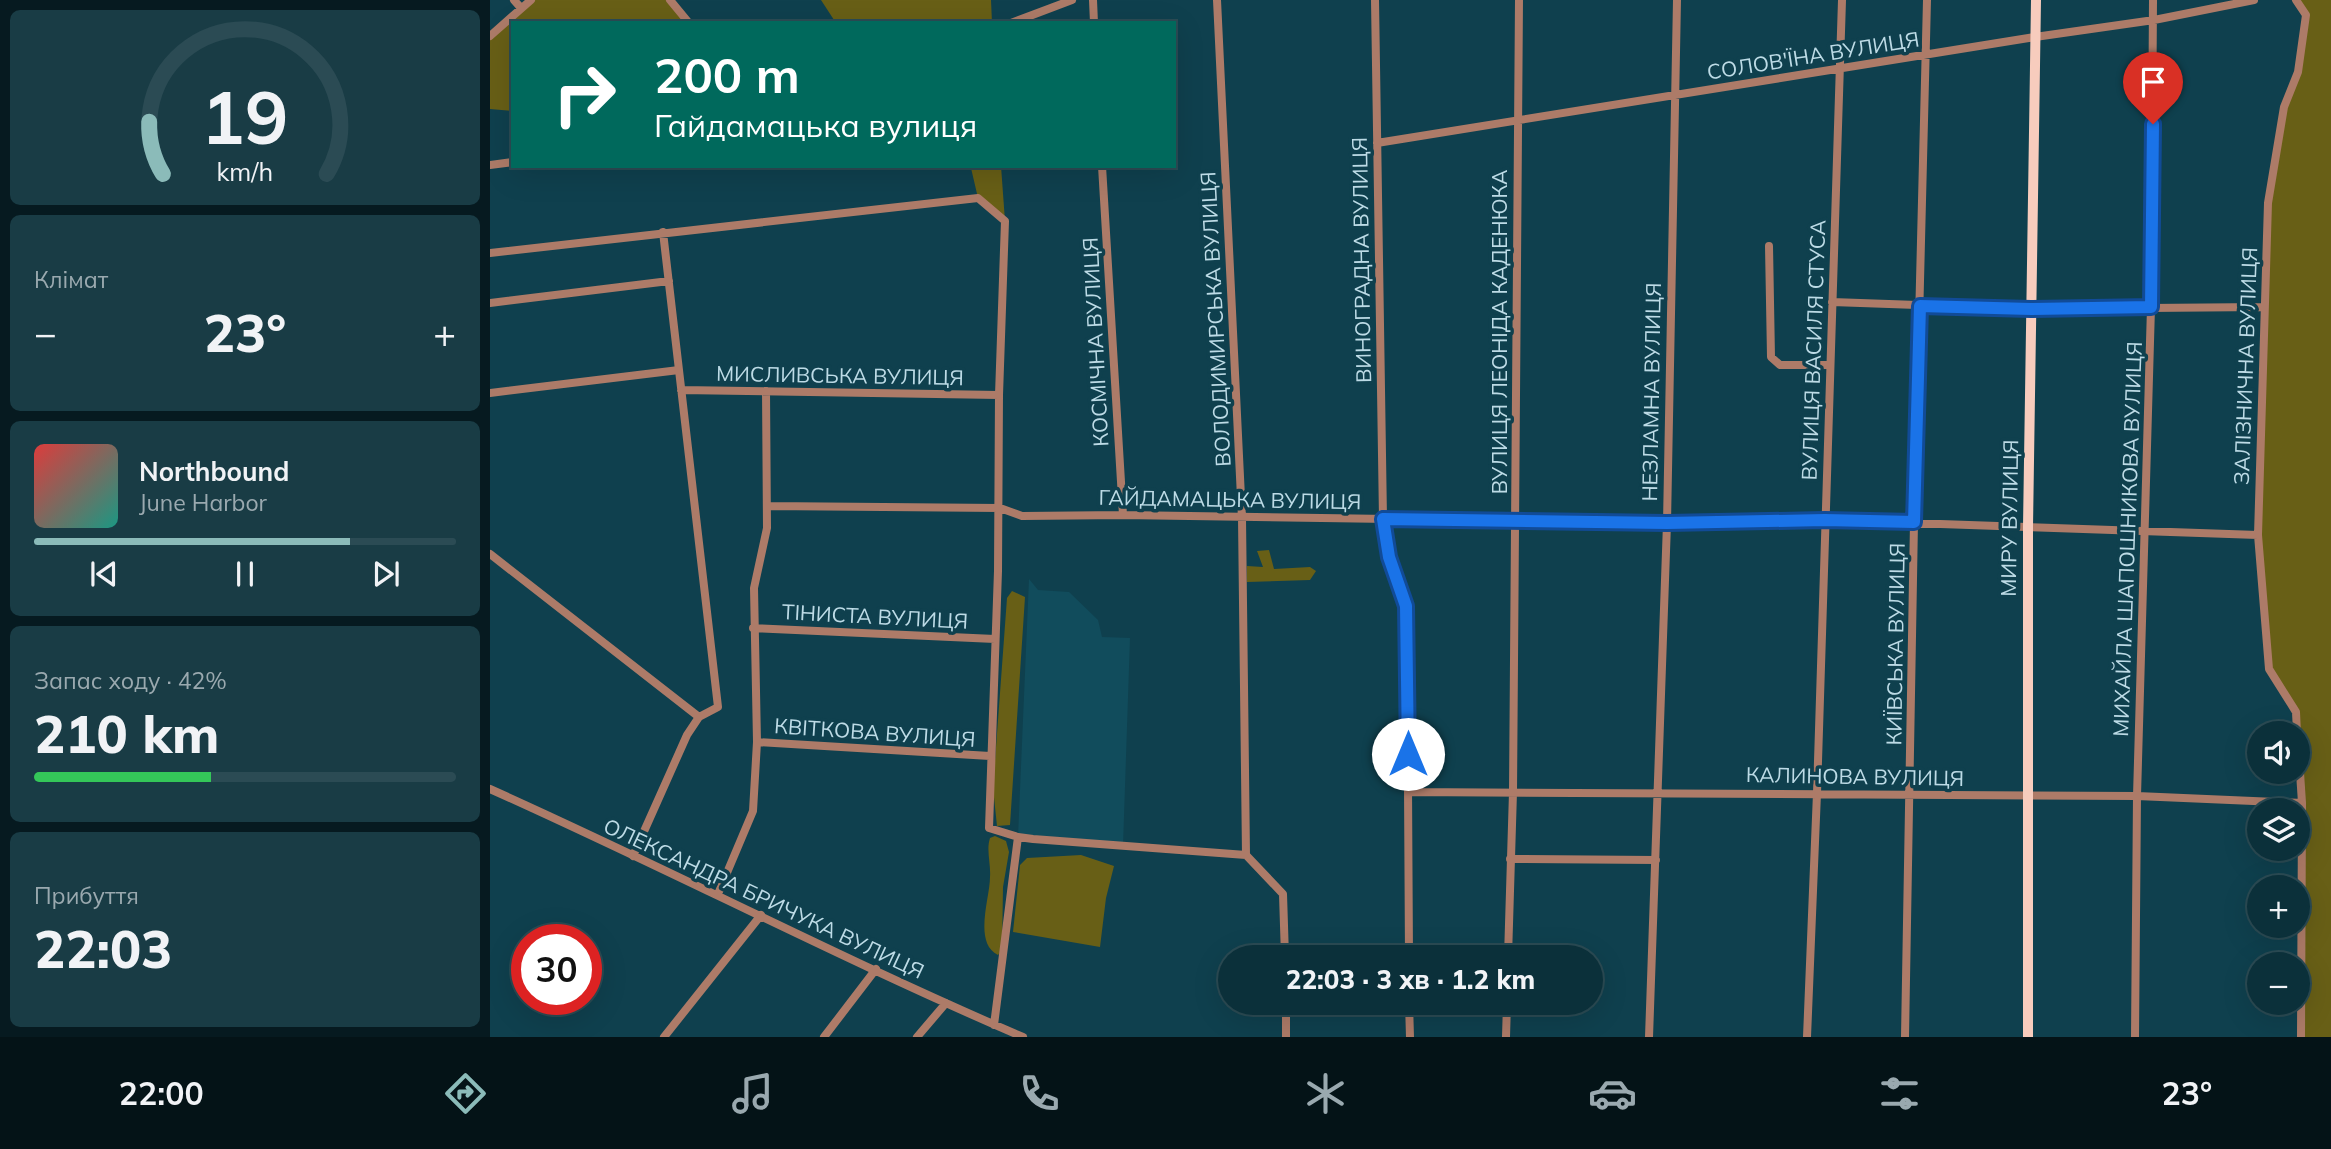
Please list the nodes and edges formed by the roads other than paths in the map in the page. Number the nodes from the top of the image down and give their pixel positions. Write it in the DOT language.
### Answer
graph roads {
  1 [pos="514,0"];
  2 [pos="531,0"];
  3 [pos="670,0"];
  4 [pos="1072,0"];
  5 [pos="1093,0"];
  6 [pos="1217,0"];
  7 [pos="1375,0"];
  8 [pos="1519,0"];
  9 [pos="1677,0"];
  10 [pos="1842,0"];
  11 [pos="1927,0"];
  12 [pos="2036,0"];
  13 [pos="2154,0"];
  14 [pos="2254,0"];
  15 [pos="2297,0"];
  16 [pos="521,8"];
  17 [pos="2154,20"];
  18 [pos="687,21"];
  19 [pos="1016,21"];
  20 [pos="1094,21"];
  21 [pos="490,36"];
  22 [pos="2035,37"];
  23 [pos="1926,54"];
  24 [pos="1841,69"];
  25 [pos="1674,96"];
  26 [pos="1517,122"];
  27 [pos="1377,143"];
  28 [pos="511,162"];
  29 [pos="490,165"];
  30 [pos="1102,168"];
  31 [pos="663,232"];
  32 [pos="1769,246"];
  33 [pos="490,253"];
  34 [pos="668,281"];
  35 [pos="1832,302"];
  36 [pos="490,303"];
  37 [pos="1920,306"];
  38 [pos="2151,307"];
  39 [pos="2263,307"];
  40 [pos="2031,309"];
  41 [pos="1830,365"];
  42 [pos="679,370"];
  43 [pos="681,390"];
  44 [pos="766,391"];
  45 [pos="490,393"];
  46 [pos="999,396"];
  47 [pos="768,506"];
  48 [pos="1000,508"];
  49 [pos="1122,515"];
  50 [pos="1242,518"];
  51 [pos="1383,519"];
  52 [pos="1825,520"];
  53 [pos="1516,522"];
  54 [pos="1914,522"];
  55 [pos="1667,523"];
  56 [pos="2028,527"];
  57 [pos="2145,531"];
  58 [pos="2258,535"];
  59 [pos="490,554"];
  60 [pos="753,628"];
  61 [pos="995,639"];
  62 [pos="699,717"];
  63 [pos="2296,721"];
  64 [pos="757,742"];
  65 [pos="990,756"];
  66 [pos="490,789"];
  67 [pos="1408,792"];
  68 [pos="1513,792"];
  69 [pos="1658,792"];
  70 [pos="1817,793"];
  71 [pos="2027,795"];
  72 [pos="1909,796"];
  73 [pos="2137,796"];
  74 [pos="2247,801"];
  75 [pos="1018,837"];
  76 [pos="1246,855"];
  77 [pos="633,856"];
  78 [pos="1510,859"];
  79 [pos="1656,860"];
  80 [pos="2302,861"];
  81 [pos="718,894"];
  82 [pos="761,915"];
  83 [pos="1285,945"];
  84 [pos="1409,945"];
  85 [pos="1508,945"];
  86 [pos="876,969"];
  87 [pos="946,1003"];
  88 [pos="1286,1015"];
  89 [pos="1409,1015"];
  90 [pos="1507,1015"];
  91 [pos="994,1024"];
  92 [pos="664,1037"];
  93 [pos="824,1037"];
  94 [pos="917,1037"];
  95 [pos="1023,1037"];
  96 [pos="1286,1037"];
  97 [pos="1410,1037"];
  98 [pos="1506,1037"];
  99 [pos="1649,1037"];
  100 [pos="1807,1037"];
  101 [pos="1905,1037"];
  102 [pos="2028,1037"];
  103 [pos="2135,1037"];
  104 [pos="2301,1037"];
  1 -- 16 [label="street"];
  2 -- 16 [label="street"];
  3 -- 18 [label="street"];
  4 -- 19 [label="street"];
  5 -- 20 [label="street"];
  6 -- 50 [label="street, ВОЛОДИМИРСЬКА ВУЛИЦЯ"];
  7 -- 27 [label="street, ВИНОГРАДНА ВУЛИЦЯ"];
  8 -- 26 [label="street, ВУЛИЦЯ ЛЕОНІДА КАДЕНЮКА"];
  9 -- 25 [label="street, НЕЗЛАМНА ВУЛИЦЯ"];
  10 -- 24 [label="street, ВУЛИЦЯ ВАСИЛЯ СТУСА"];
  11 -- 23 [label="street, КИЇВСЬКА ВУЛИЦЯ"];
  12 -- 22 [label="main road, МИРУ ВУЛИЦЯ"];
  13 -- 17 [label="street, МИХАЙЛА ШАПОШНИКОВА ВУЛИЦЯ"];
  14 -- 17 [label="street, СОЛОВ'ЇНА ВУЛИЦЯ"];
  15 -- 39 [label="street, ЗАЛІЗНИЧНА ВУЛИЦЯ"];
  16 -- 21 [label="street"];
  17 -- 22 [label="street, СОЛОВ'ЇНА ВУЛИЦЯ"];
  17 -- 38 [label="street, МИХАЙЛА ШАПОШНИКОВА ВУЛИЦЯ"];
  22 -- 23 [label="street, СОЛОВ'ЇНА ВУЛИЦЯ"];
  22 -- 40 [label="main road, МИРУ ВУЛИЦЯ"];
  23 -- 24 [label="street, СОЛОВ'ЇНА ВУЛИЦЯ"];
  23 -- 37 [label="street, КИЇВСЬКА ВУЛИЦЯ"];
  24 -- 25 [label="street, СОЛОВ'ЇНА ВУЛИЦЯ"];
  24 -- 35 [label="street, ВУЛИЦЯ ВАСИЛЯ СТУСА"];
  25 -- 26 [label="street, СОЛОВ'ЇНА ВУЛИЦЯ"];
  25 -- 55 [label="street, НЕЗЛАМНА ВУЛИЦЯ"];
  26 -- 27 [label="street, СОЛОВ'ЇНА ВУЛИЦЯ"];
  26 -- 53 [label="street, ВУЛИЦЯ ЛЕОНІДА КАДЕНЮКА"];
  27 -- 51 [label="street, ВИНОГРАДНА ВУЛИЦЯ"];
  28 -- 29 [label="street"];
  30 -- 49 [label="street, КОСМІЧНА ВУЛИЦЯ"];
  31 -- 33 [label="street"];
  31 -- 34 [label="street"];
  31 -- 46 [label="street"];
  32 -- 41 [label="street"];
  34 -- 36 [label="street"];
  34 -- 42 [label="street"];
  35 -- 37 [label="street"];
  35 -- 41 [label="street, ВУЛИЦЯ ВАСИЛЯ СТУСА"];
  37 -- 40 [label="street"];
  37 -- 54 [label="street, КИЇВСЬКА ВУЛИЦЯ"];
  38 -- 39 [label="street"];
  38 -- 40 [label="street"];
  38 -- 57 [label="street, МИХАЙЛА ШАПОШНИКОВА ВУЛИЦЯ"];
  39 -- 58 [label="street, ЗАЛІЗНИЧНА ВУЛИЦЯ"];
  40 -- 56 [label="main road, МИРУ ВУЛИЦЯ"];
  41 -- 52 [label="street, ВУЛИЦЯ ВАСИЛЯ СТУСА"];
  42 -- 43 [label="street"];
  42 -- 45 [label="street"];
  43 -- 44 [label="street, МИСЛИВСЬКА ВУЛИЦЯ"];
  43 -- 62 [label="street"];
  44 -- 46 [label="street, МИСЛИВСЬКА ВУЛИЦЯ"];
  44 -- 47 [label="street"];
  46 -- 48 [label="street"];
  47 -- 48 [label="street, ГАЙДАМАЦЬКА ВУЛИЦЯ"];
  47 -- 60 [label="street"];
  48 -- 49 [label="street, ГАЙДАМАЦЬКА ВУЛИЦЯ"];
  48 -- 61 [label="street"];
  49 -- 50 [label="street, ГАЙДАМАЦЬКА ВУЛИЦЯ"];
  50 -- 51 [label="street, ГАЙДАМАЦЬКА ВУЛИЦЯ"];
  50 -- 76 [label="street, ВОЛОДИМИРСЬКА ВУЛИЦЯ"];
  51 -- 53 [label="street, ГАЙДАМАЦЬКА ВУЛИЦЯ"];
  51 -- 67 [label="street, ВИНОГРАДНА ВУЛИЦЯ"];
  52 -- 54 [label="street, ГАЙДАМАЦЬКА ВУЛИЦЯ"];
  52 -- 55 [label="street, ГАЙДАМАЦЬКА ВУЛИЦЯ"];
  52 -- 70 [label="street, ВУЛИЦЯ ВАСИЛЯ СТУСА"];
  53 -- 55 [label="street, ГАЙДАМАЦЬКА ВУЛИЦЯ"];
  53 -- 68 [label="street, ВУЛИЦЯ ЛЕОНІДА КАДЕНЮКА"];
  54 -- 56 [label="street, ГАЙДАМАЦЬКА ВУЛИЦЯ"];
  54 -- 72 [label="street, КИЇВСЬКА ВУЛИЦЯ"];
  55 -- 69 [label="street, НЕЗЛАМНА ВУЛИЦЯ"];
  56 -- 57 [label="street, ГАЙДАМАЦЬКА ВУЛИЦЯ"];
  56 -- 71 [label="main road, МИРУ ВУЛИЦЯ"];
  57 -- 58 [label="street, ГАЙДАМАЦЬКА ВУЛИЦЯ"];
  57 -- 73 [label="street, МИХАЙЛА ШАПОШНИКОВА ВУЛИЦЯ"];
  58 -- 63 [label="street, ЗАЛІЗНИЧНА ВУЛИЦЯ"];
  59 -- 62 [label="street"];
  60 -- 61 [label="street, ТІНИСТА ВУЛИЦЯ"];
  60 -- 64 [label="street"];
  61 -- 65 [label="street"];
  62 -- 77 [label="street"];
  64 -- 65 [label="street, КВІТКОВА ВУЛИЦЯ"];
  64 -- 81 [label="street"];
  65 -- 75 [label="street"];
  66 -- 77 [label="street, ОЛЕКСАНДРА БРИЧУКА ВУЛИЦЯ"];
  67 -- 68 [label="street, КАЛИНОВА ВУЛИЦЯ"];
  67 -- 84 [label="street, ВИНОГРАДНА ВУЛИЦЯ"];
  68 -- 69 [label="street, КАЛИНОВА ВУЛИЦЯ"];
  68 -- 78 [label="street, ВУЛИЦЯ ЛЕОНІДА КАДЕНЮКА"];
  69 -- 70 [label="street, КАЛИНОВА ВУЛИЦЯ"];
  69 -- 79 [label="street, НЕЗЛАМНА ВУЛИЦЯ"];
  70 -- 72 [label="street, КАЛИНОВА ВУЛИЦЯ"];
  70 -- 100 [label="street, ВУЛИЦЯ ВАСИЛЯ СТУСА"];
  71 -- 72 [label="street, КАЛИНОВА ВУЛИЦЯ"];
  71 -- 73 [label="street, КАЛИНОВА ВУЛИЦЯ"];
  71 -- 102 [label="main road, МИРУ ВУЛИЦЯ"];
  72 -- 101 [label="street, КИЇВСЬКА ВУЛИЦЯ"];
  73 -- 74 [label="street, КАЛИНОВА ВУЛИЦЯ"];
  73 -- 103 [label="street, МИХАЙЛА ШАПОШНИКОВА ВУЛИЦЯ"];
  75 -- 76 [label="street"];
  75 -- 91 [label="street"];
  76 -- 83 [label="street"];
  77 -- 81 [label="street, ОЛЕКСАНДРА БРИЧУКА ВУЛИЦЯ"];
  78 -- 79 [label="street"];
  78 -- 85 [label="street, ВУЛИЦЯ ЛЕОНІДА КАДЕНЮКА"];
  79 -- 99 [label="street, НЕЗЛАМНА ВУЛИЦЯ"];
  80 -- 104 [label="street"];
  81 -- 82 [label="street, ОЛЕКСАНДРА БРИЧУКА ВУЛИЦЯ"];
  82 -- 86 [label="street, ОЛЕКСАНДРА БРИЧУКА ВУЛИЦЯ"];
  82 -- 92 [label="street"];
  86 -- 87 [label="street, ОЛЕКСАНДРА БРИЧУКА ВУЛИЦЯ"];
  86 -- 93 [label="street"];
  87 -- 91 [label="street, ОЛЕКСАНДРА БРИЧУКА ВУЛИЦЯ"];
  87 -- 94 [label="street"];
  88 -- 96 [label="street"];
  89 -- 97 [label="street"];
  90 -- 98 [label="street"];
  91 -- 95 [label="street, ОЛЕКСАНДРА БРИЧУКА ВУЛИЦЯ"];
}
